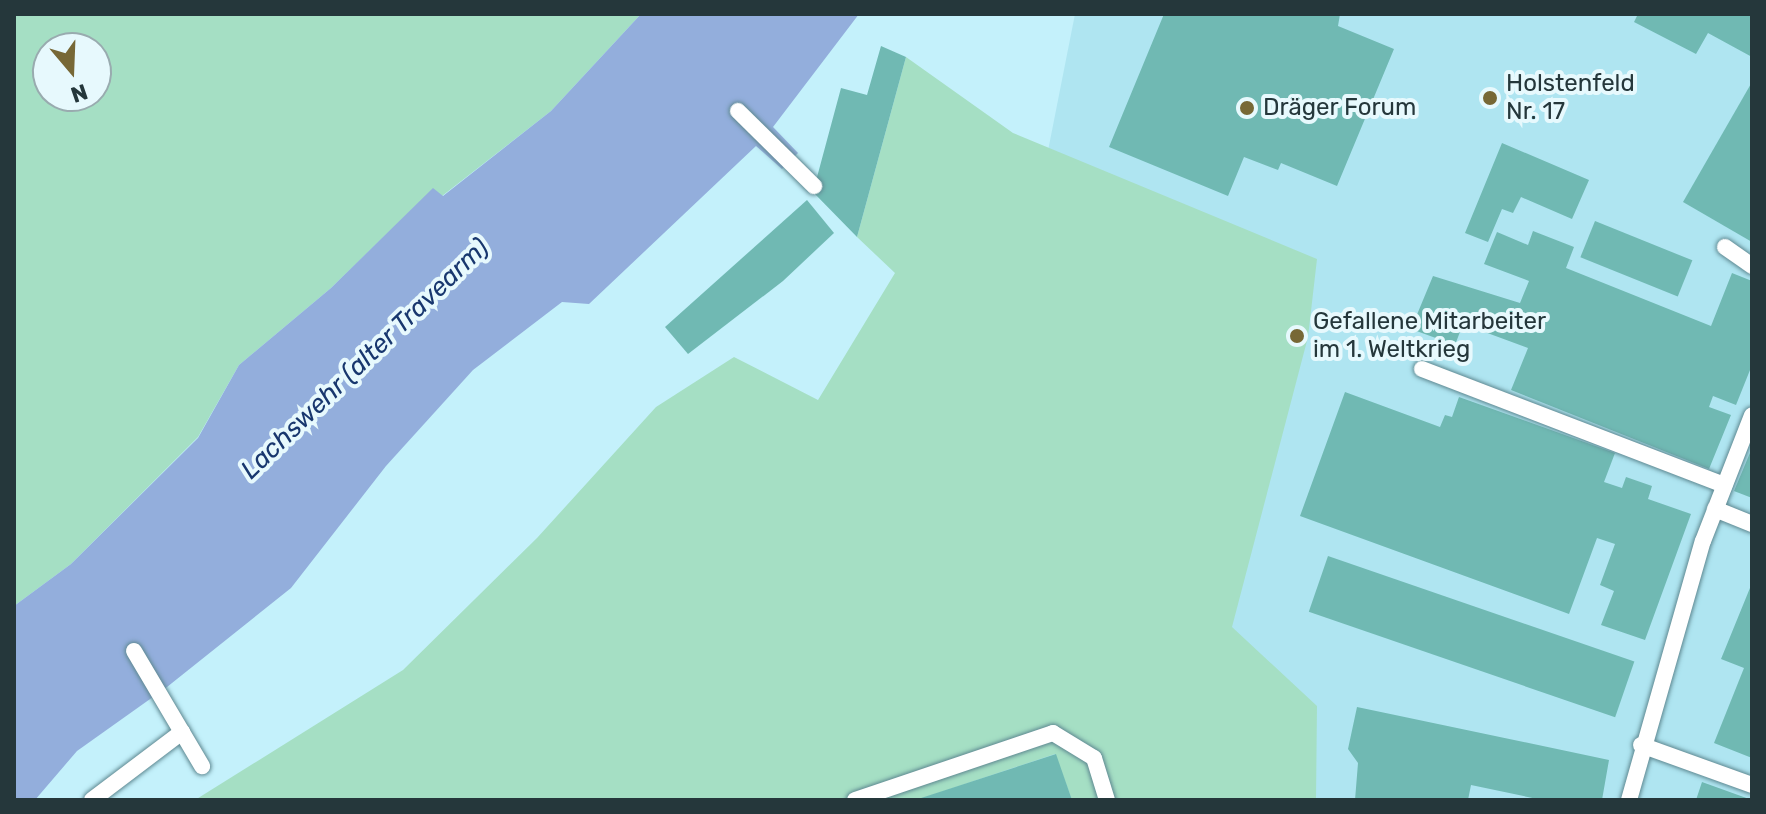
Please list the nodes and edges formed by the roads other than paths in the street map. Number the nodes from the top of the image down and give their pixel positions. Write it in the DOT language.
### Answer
graph roads {
  1 [pos="738,111"];
  2 [pos="814,186"];
  3 [pos="1725,247"];
  4 [pos="1752,266"];
  5 [pos="1422,369"];
  6 [pos="1752,415"];
  7 [pos="1724,485"];
  8 [pos="1715,509"];
  9 [pos="1752,524"];
  10 [pos="134,651"];
  11 [pos="182,732"];
  12 [pos="1641,745"];
  13 [pos="202,766"];
  14 [pos="1752,785"];
  15 [pos="92,800"];
  16 [pos="855,800"];
  17 [pos="1107,800"];
  18 [pos="1629,800"];
  1 -- 2 [label="lane"];
  3 -- 4 [label="lane"];
  5 -- 7 [label="lane"];
  6 -- 7 [label="lane"];
  7 -- 8 [label="lane"];
  8 -- 9 [label="lane"];
  8 -- 12 [label="lane"];
  10 -- 11 [label="lane"];
  11 -- 13 [label="lane"];
  11 -- 15 [label="lane"];
  12 -- 14 [label="lane"];
  12 -- 18 [label="lane"];
  16 -- 17 [label="lane"];
}
